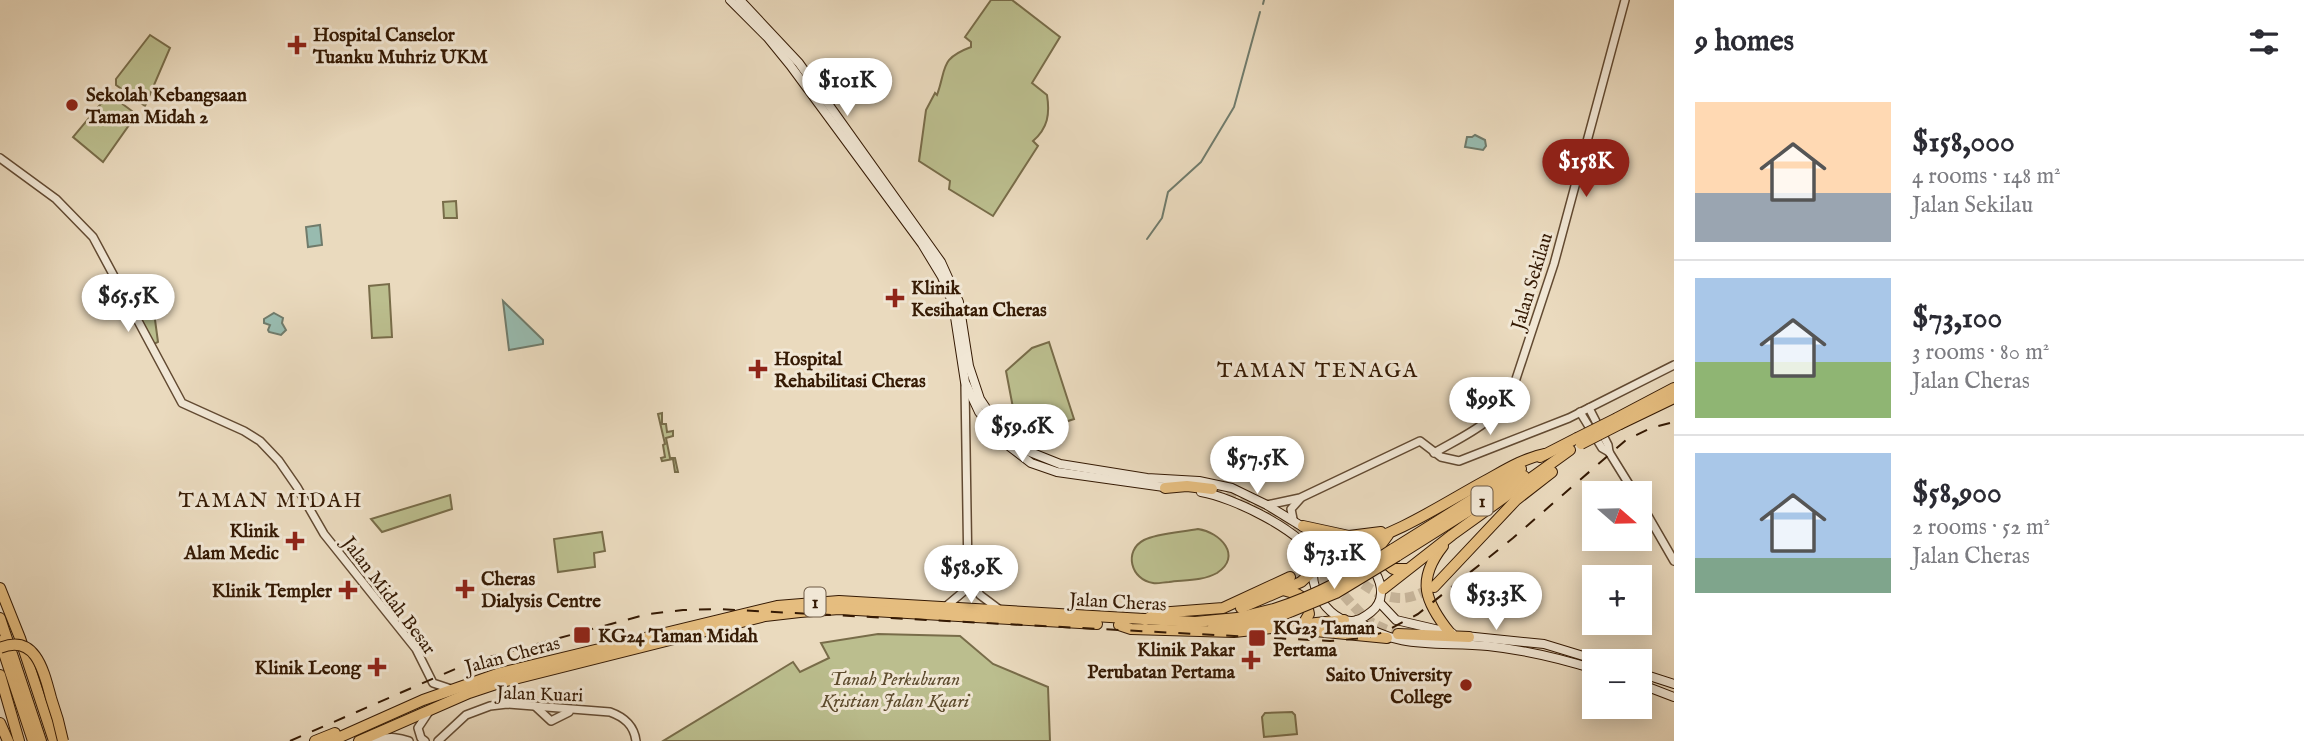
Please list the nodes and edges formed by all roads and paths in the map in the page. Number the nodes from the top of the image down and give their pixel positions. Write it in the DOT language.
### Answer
graph roads {
  1 [pos="730,0"];
  2 [pos="740,0"];
  3 [pos="1625,0"];
  4 [pos="0,158"];
  5 [pos="960,302"];
  6 [pos="960,354"];
  7 [pos="1674,365"];
  8 [pos="965,383"];
  9 [pos="1674,388"];
  10 [pos="1674,398"];
  11 [pos="1604,401"];
  12 [pos="1589,408"];
  13 [pos="1580,412"];
  14 [pos="1569,418"];
  15 [pos="1590,420"];
  16 [pos="1619,421"];
  17 [pos="1011,438"];
  18 [pos="1049,440"];
  19 [pos="1579,441"];
  20 [pos="1570,450"];
  21 [pos="1434,453"];
  22 [pos="1545,454"];
  23 [pos="1627,481"];
  24 [pos="1165,488"];
  25 [pos="1212,489"];
  26 [pos="1300,498"];
  27 [pos="1267,505"];
  28 [pos="1298,522"];
  29 [pos="1652,523"];
  30 [pos="1399,528"];
  31 [pos="1388,534"];
  32 [pos="1292,535"];
  33 [pos="1452,535"];
  34 [pos="1343,547"];
  35 [pos="1395,552"];
  36 [pos="939,558"];
  37 [pos="1316,560"];
  38 [pos="1674,561"];
  39 [pos="1406,569"];
  40 [pos="1312,572"];
  41 [pos="1290,577"];
  42 [pos="968,578"];
  43 [pos="1434,587"];
  44 [pos="0,588"];
  45 [pos="1383,589"];
  46 [pos="1283,590"];
  47 [pos="1380,603"];
  48 [pos="944,608"];
  49 [pos="1003,612"];
  50 [pos="0,618"];
  51 [pos="1276,618"];
  52 [pos="1144,620"];
  53 [pos="1344,620"];
  54 [pos="1357,620"];
  55 [pos="1209,621"];
  56 [pos="1302,626"];
  57 [pos="1450,633"];
  58 [pos="1398,634"];
  59 [pos="1469,637"];
  60 [pos="1387,638"];
  61 [pos="3,645"];
  62 [pos="1582,656"];
  63 [pos="1582,666"];
  64 [pos="0,675"];
  65 [pos="1652,677"];
  66 [pos="1674,678"];
  67 [pos="433,683"];
  68 [pos="1674,684"];
  69 [pos="1652,686"];
  70 [pos="1652,688"];
  71 [pos="450,689"];
  72 [pos="1674,691"];
  73 [pos="1674,697"];
  74 [pos="423,700"];
  75 [pos="536,707"];
  76 [pos="430,710"];
  77 [pos="575,710"];
  78 [pos="0,723"];
  79 [pos="346,734"];
  80 [pos="363,739"];
  81 [pos="8,741"];
  82 [pos="19,741"];
  83 [pos="33,741"];
  84 [pos="41,741"];
  85 [pos="54,741"];
  86 [pos="63,741"];
  87 [pos="315,741"];
  88 [pos="331,741"];
  89 [pos="409,741"];
  90 [pos="425,741"];
  91 [pos="437,741"];
  92 [pos="636,741"];
  1 -- 6 [label="main road"];
  2 -- 5 [label="main road"];
  3 -- 21 [label="street, Jalan Sekilau"];
  4 -- 67 [label="street, Jalan Midah Besar"];
  5 -- 6 [label="main road"];
  5 -- 17 [label="main road"];
  6 -- 8 [label="main road"];
  7 -- 11 [label="street"];
  8 -- 24 [label="main road"];
  8 -- 42 [label="street"];
  9 -- 16 [label="highway, 1"];
  10 -- 16 [label="highway, 1"];
  11 -- 12 [label="street"];
  11 -- 15 [label="street"];
  12 -- 13 [label="street"];
  12 -- 15 [label="street"];
  13 -- 14 [label="street"];
  13 -- 15 [label="street"];
  14 -- 15 [label="street"];
  14 -- 21 [label="street"];
  15 -- 23 [label="street"];
  16 -- 19 [label="highway, 1, bridge"];
  17 -- 18 [label="main road"];
  17 -- 27 [label="main road"];
  19 -- 20 [label="highway, 1"];
  19 -- 22 [label="highway, 1"];
  20 -- 33 [label="highway"];
  20 -- 35 [label="highway, Jalan Cheras / 1"];
  20 -- 43 [label="highway"];
  21 -- 26 [label="street"];
  22 -- 30 [label="highway"];
  22 -- 35 [label="highway, Jalan Cheras / 1"];
  24 -- 25 [label="highway"];
  24 -- 32 [label="main road"];
  26 -- 27 [label="street"];
  26 -- 28 [label="street"];
  27 -- 28 [label="main road"];
  28 -- 30 [label="highway"];
  28 -- 32 [label="main road"];
  28 -- 34 [label="main road"];
  29 -- 38 [label="street"];
  30 -- 31 [label="highway"];
  31 -- 34 [label="highway"];
  31 -- 39 [label="highway"];
  32 -- 37 [label="main road"];
  33 -- 39 [label="highway"];
  33 -- 57 [label="highway"];
  34 -- 37 [label="main road"];
  34 -- 45 [label="main road"];
  35 -- 51 [label="highway, Jalan Cheras / 1, bridge"];
  36 -- 42 [label="street"];
  37 -- 40 [label="main road"];
  39 -- 45 [label="highway"];
  40 -- 46 [label="highway"];
  40 -- 53 [label="main road"];
  41 -- 52 [label="highway"];
  42 -- 48 [label="street"];
  42 -- 49 [label="street"];
  44 -- 85 [label="highway"];
  45 -- 47 [label="main road"];
  46 -- 55 [label="highway"];
  46 -- 56 [label="highway"];
  47 -- 54 [label="main road"];
  47 -- 57 [label="main road"];
  48 -- 49 [label="highway, Jalan Cheras / 1"];
  48 -- 71 [label="highway, Jalan Cheras / 1"];
  49 -- 52 [label="highway, Jalan Cheras / 1"];
  50 -- 61 [label="highway"];
  51 -- 55 [label="highway, Jalan Cheras / 1"];
  51 -- 56 [label="highway"];
  51 -- 60 [label="highway"];
  51 -- 76 [label="highway, Jalan Cheras / 1"];
  52 -- 55 [label="highway, Jalan Cheras / 1"];
  53 -- 54 [label="main road"];
  53 -- 56 [label="highway"];
  54 -- 60 [label="main road"];
  57 -- 59 [label="main road"];
  58 -- 59 [label="highway"];
  59 -- 62 [label="main road"];
  60 -- 63 [label="main road"];
  61 -- 83 [label="highway"];
  61 -- 84 [label="highway"];
  61 -- 86 [label="highway, bridge"];
  64 -- 82 [label="highway"];
  65 -- 66 [label="main road"];
  65 -- 68 [label="main road"];
  67 -- 71 [label="street, Jalan Midah Besar"];
  67 -- 74 [label="street, Jalan Midah Besar"];
  69 -- 72 [label="main road"];
  70 -- 73 [label="main road"];
  71 -- 74 [label="highway, Jalan Cheras / 1"];
  74 -- 79 [label="highway, Jalan Cheras / 1"];
  75 -- 77 [label="street, Jalan Kuari"];
  75 -- 77 [label="street"];
  75 -- 91 [label="street, Jalan Kuari"];
  76 -- 80 [label="highway, Jalan Cheras / 1"];
  76 -- 90 [label="street"];
  77 -- 92 [label="street, Jalan Kuari"];
  78 -- 81 [label="highway"];
  79 -- 87 [label="highway"];
  79 -- 88 [label="highway, Jalan Cheras / 1"];
  80 -- 89 [label="street"];
}
